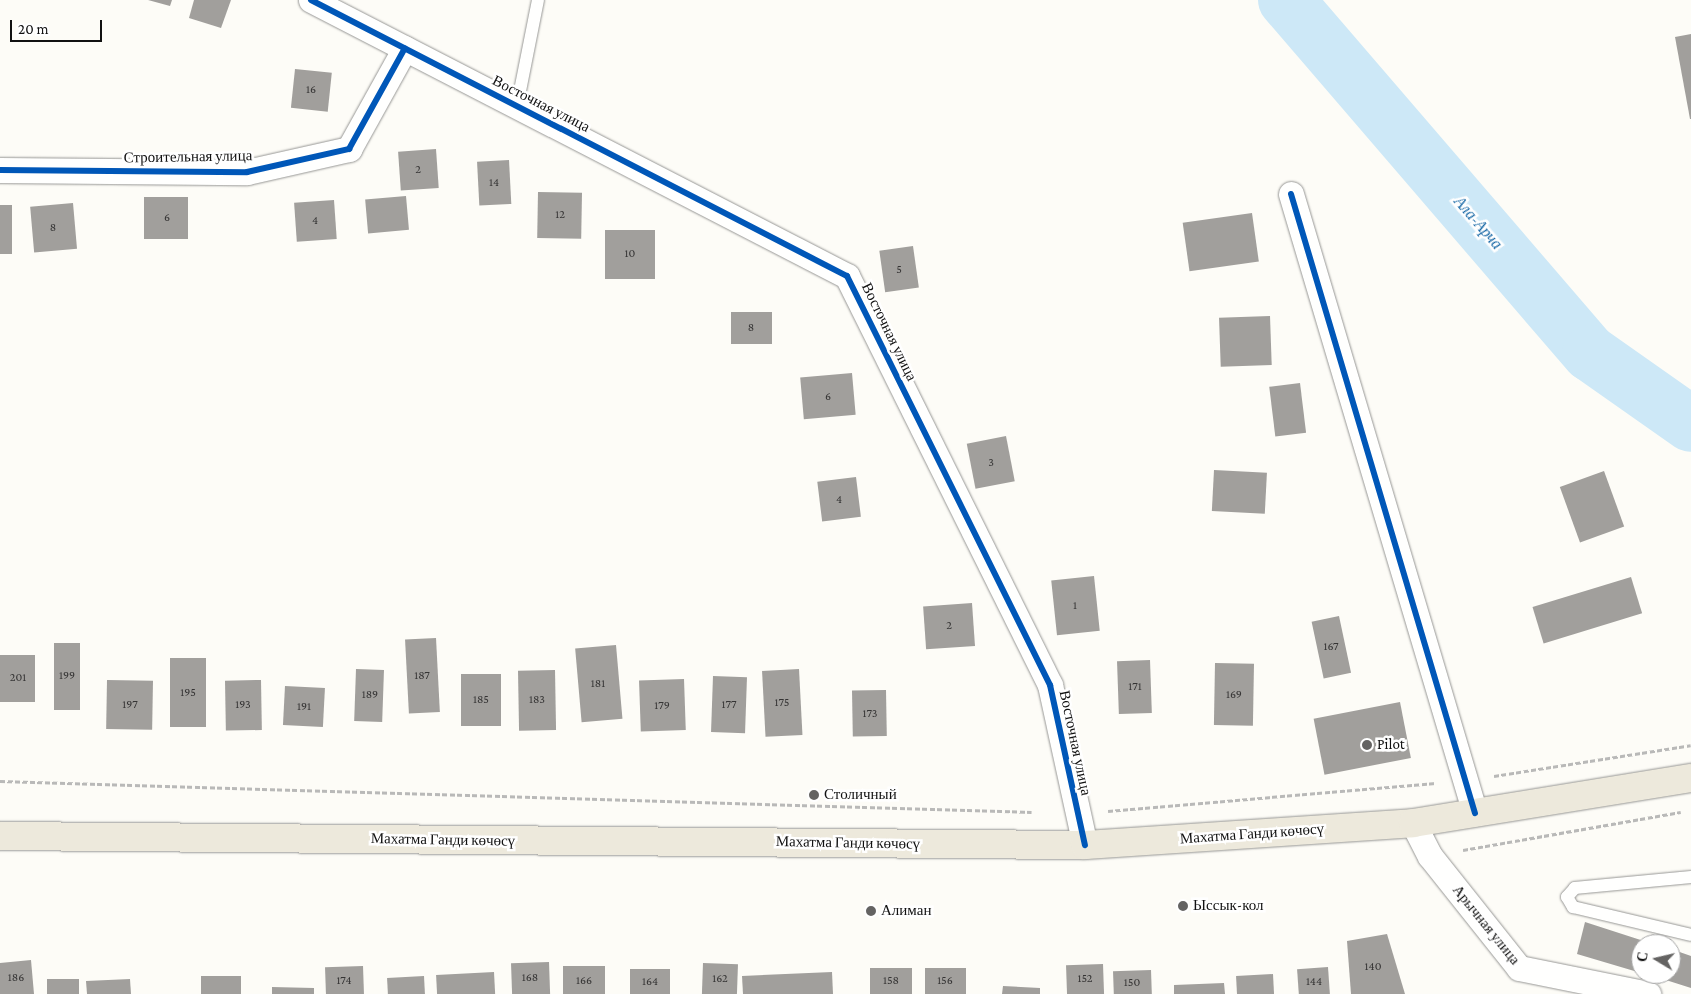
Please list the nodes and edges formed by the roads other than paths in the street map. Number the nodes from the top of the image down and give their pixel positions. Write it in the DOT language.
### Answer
graph roads {
  1 [pos="311,0"];
  2 [pos="538,0"];
  3 [pos="405,48"];
  4 [pos="517,106"];
  5 [pos="0,170"];
  6 [pos="1291,194"];
  7 [pos="1691,778"];
  8 [pos="1475,813"];
  9 [pos="1413,823"];
  10 [pos="0,836"];
  11 [pos="1084,845"];
  12 [pos="1691,877"];
  13 [pos="1691,935"];
  14 [pos="1648,994"];
  1 -- 3 [label="street, Восточная улица"];
  2 -- 4 [label="lane"];
  3 -- 4 [label="street, Восточная улица"];
  3 -- 5 [label="street, Строительная улица"];
  4 -- 11 [label="street, Восточная улица"];
  6 -- 8 [label="street"];
  7 -- 8 [label="main road, Махатма Ганди көчөсү"];
  8 -- 9 [label="main road, Махатма Ганди көчөсү"];
  9 -- 11 [label="main road, Махатма Ганди көчөсү"];
  9 -- 14 [label="street, Арычная улица"];
  10 -- 11 [label="main road, Махатма Ганди көчөсү"];
  12 -- 13 [label="lane"];
}
